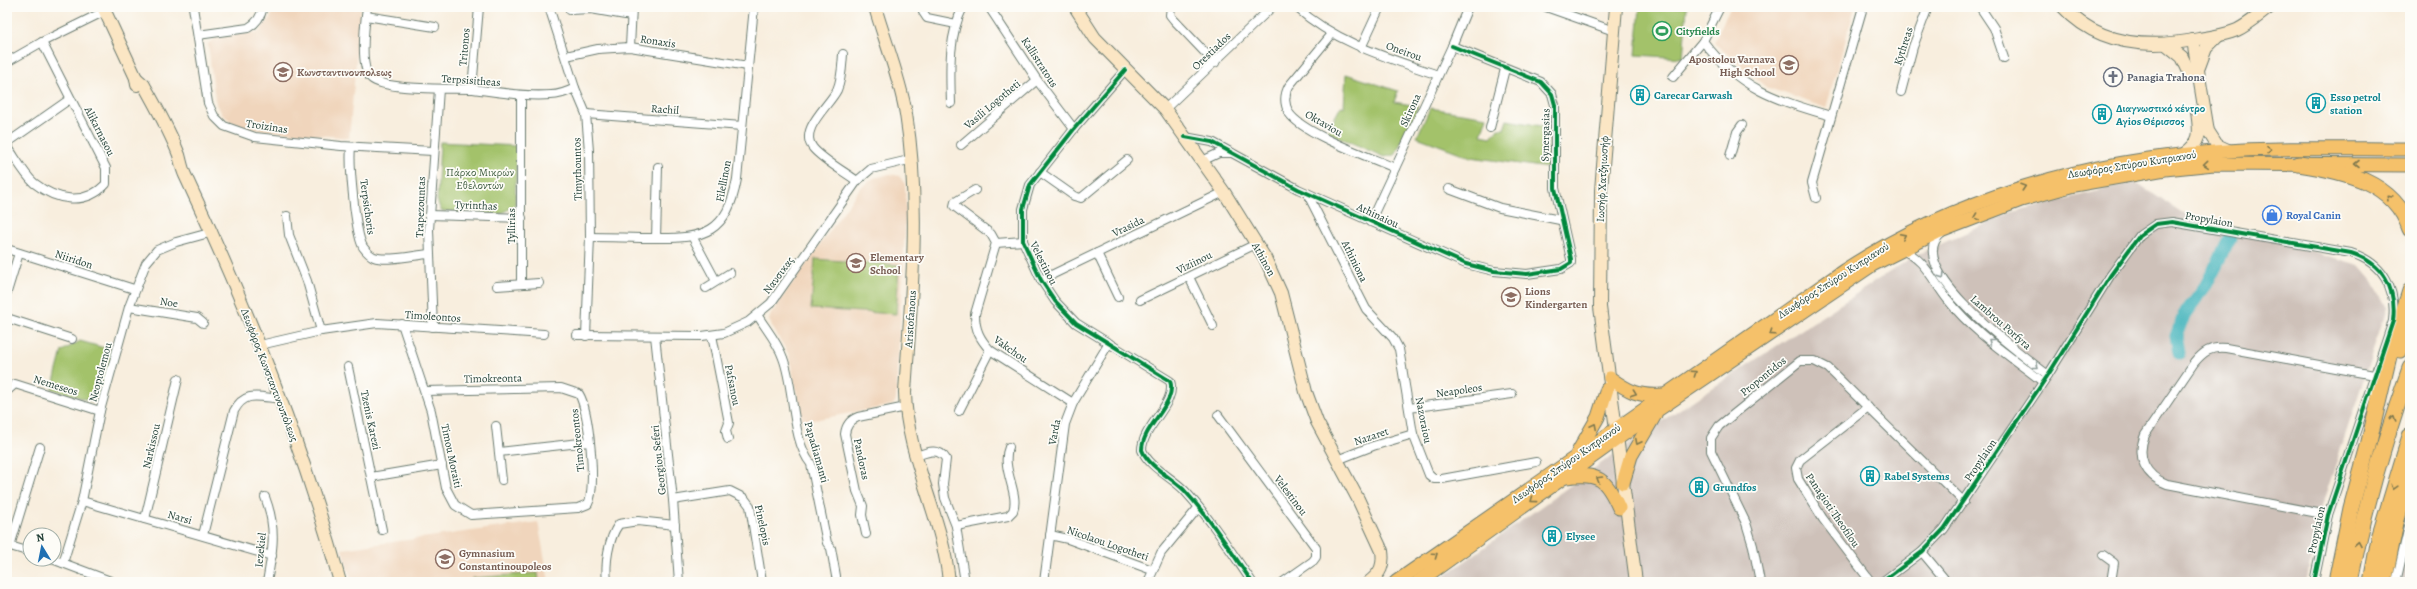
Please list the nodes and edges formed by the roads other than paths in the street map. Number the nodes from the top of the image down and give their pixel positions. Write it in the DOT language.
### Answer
graph roads {
  1 [pos="193,7"];
  2 [pos="263,7"];
  3 [pos="367,7"];
  4 [pos="479,7"];
  5 [pos="549,7"];
  6 [pos="632,7"];
  7 [pos="754,7"];
  8 [pos="875,7"];
  9 [pos="923,7"];
  10 [pos="963,7"];
  11 [pos="989,7"];
  12 [pos="1075,7"];
  13 [pos="1171,7"];
  14 [pos="1272,7"];
  15 [pos="1296,7"];
  16 [pos="1380,7"];
  17 [pos="1468,7"];
  18 [pos="1546,7"];
  19 [pos="1616,7"];
  20 [pos="1720,7"];
  21 [pos="1863,7"];
  22 [pos="1928,7"];
  23 [pos="1980,7"];
  24 [pos="2062,7"];
  25 [pos="2270,7"];
  26 [pos="104,9"];
  27 [pos="570,10"];
  28 [pos="366,16"];
  29 [pos="631,16"];
  30 [pos="956,24"];
  31 [pos="435,27"];
  32 [pos="1614,31"];
  33 [pos="1332,34"];
  34 [pos="198,36"];
  35 [pos="2219,36"];
  36 [pos="1703,41"];
  37 [pos="2190,41"];
  38 [pos="42,42"];
  39 [pos="2166,44"];
  40 [pos="1452,46"];
  41 [pos="630,47"];
  42 [pos="1362,48"];
  43 [pos="843,54"];
  44 [pos="566,56"];
  45 [pos="2004,58"];
  46 [pos="7,62"];
  47 [pos="1215,63"];
  48 [pos="748,66"];
  49 [pos="1505,69"];
  50 [pos="1126,70"];
  51 [pos="2195,73"];
  52 [pos="1438,75"];
  53 [pos="1673,77"];
  54 [pos="1037,80"];
  55 [pos="575,88"];
  56 [pos="472,89"];
  57 [pos="439,90"];
  58 [pos="1901,92"];
  59 [pos="521,96"];
  60 [pos="70,99"];
  61 [pos="951,103"];
  62 [pos="1165,109"];
  63 [pos="586,114"];
  64 [pos="1831,116"];
  65 [pos="742,126"];
  66 [pos="1742,126"];
  67 [pos="1074,128"];
  68 [pos="1490,128"];
  69 [pos="1185,137"];
  70 [pos="7,144"];
  71 [pos="961,145"];
  72 [pos="351,147"];
  73 [pos="2410,149"];
  74 [pos="433,151"];
  75 [pos="2230,151"];
  76 [pos="1233,153"];
  77 [pos="2184,154"];
  78 [pos="1730,156"];
  79 [pos="913,159"];
  80 [pos="1126,160"];
  81 [pos="1202,161"];
  82 [pos="2299,164"];
  83 [pos="2410,165"];
  84 [pos="658,167"];
  85 [pos="1395,168"];
  86 [pos="1040,172"];
  87 [pos="857,182"];
  88 [pos="1449,189"];
  89 [pos="974,190"];
  90 [pos="1224,192"];
  91 [pos="1307,193"];
  92 [pos="1816,198"];
  93 [pos="430,215"];
  94 [pos="288,216"];
  95 [pos="522,218"];
  96 [pos="1560,220"];
  97 [pos="1370,222"];
  98 [pos="1958,224"];
  99 [pos="2410,229"];
  100 [pos="213,232"];
  101 [pos="590,237"];
  102 [pos="656,238"];
  103 [pos="693,238"];
  104 [pos="1023,241"];
  105 [pos="996,243"];
  106 [pos="1256,244"];
  107 [pos="7,249"];
  108 [pos="1898,250"];
  109 [pos="19,253"];
  110 [pos="1097,253"];
  111 [pos="429,254"];
  112 [pos="1571,263"];
  113 [pos="730,272"];
  114 [pos="1190,277"];
  115 [pos="1041,280"];
  116 [pos="716,281"];
  117 [pos="540,283"];
  118 [pos="522,284"];
  119 [pos="497,286"];
  120 [pos="706,288"];
  121 [pos="134,289"];
  122 [pos="2410,291"];
  123 [pos="7,292"];
  124 [pos="1118,297"];
  125 [pos="1140,300"];
  126 [pos="129,307"];
  127 [pos="758,316"];
  128 [pos="7,318"];
  129 [pos="203,323"];
  130 [pos="402,324"];
  131 [pos="433,326"];
  132 [pos="1213,326"];
  133 [pos="2410,327"];
  134 [pos="321,331"];
  135 [pos="544,334"];
  136 [pos="577,335"];
  137 [pos="712,335"];
  138 [pos="1390,335"];
  139 [pos="586,336"];
  140 [pos="655,336"];
  141 [pos="72,339"];
  142 [pos="1109,343"];
  143 [pos="260,345"];
  144 [pos="990,350"];
  145 [pos="348,367"];
  146 [pos="2410,368"];
  147 [pos="2374,375"];
  148 [pos="178,379"];
  149 [pos="2046,379"];
  150 [pos="1609,384"];
  151 [pos="562,388"];
  152 [pos="7,391"];
  153 [pos="425,391"];
  154 [pos="1512,394"];
  155 [pos="1662,395"];
  156 [pos="280,399"];
  157 [pos="1073,403"];
  158 [pos="906,407"];
  159 [pos="1868,407"];
  160 [pos="1410,408"];
  161 [pos="1659,409"];
  162 [pos="100,411"];
  163 [pos="959,411"];
  164 [pos="1218,415"];
  165 [pos="496,426"];
  166 [pos="1413,434"];
  167 [pos="1615,435"];
  168 [pos="2410,436"];
  169 [pos="728,439"];
  170 [pos="589,442"];
  171 [pos="2368,446"];
  172 [pos="40,447"];
  173 [pos="1009,447"];
  174 [pos="499,452"];
  175 [pos="916,456"];
  176 [pos="1573,458"];
  177 [pos="1337,460"];
  178 [pos="1536,462"];
  179 [pos="442,465"];
  180 [pos="2410,474"];
  181 [pos="371,477"];
  182 [pos="1564,477"];
  183 [pos="502,480"];
  184 [pos="1623,483"];
  185 [pos="265,497"];
  186 [pos="673,500"];
  187 [pos="82,501"];
  188 [pos="1964,502"];
  189 [pos="588,504"];
  190 [pos="1198,508"];
  191 [pos="1619,508"];
  192 [pos="2328,514"];
  193 [pos="145,519"];
  194 [pos="2410,522"];
  195 [pos="675,525"];
  196 [pos="956,526"];
  197 [pos="382,530"];
  198 [pos="866,534"];
  199 [pos="203,535"];
  200 [pos="1053,536"];
  201 [pos="8,545"];
  202 [pos="22,549"];
  203 [pos="1922,552"];
  204 [pos="2103,555"];
  205 [pos="272,556"];
  206 [pos="63,563"];
  207 [pos="1152,570"];
  208 [pos="836,576"];
  209 [pos="90,578"];
  210 [pos="1400,579"];
  211 [pos="113,582"];
  212 [pos="267,582"];
  213 [pos="340,582"];
  214 [pos="607,582"];
  215 [pos="679,582"];
  216 [pos="762,582"];
  217 [pos="949,582"];
  218 [pos="965,582"];
  219 [pos="1044,582"];
  220 [pos="1148,582"];
  221 [pos="1252,582"];
  222 [pos="1283,582"];
  223 [pos="1369,582"];
  224 [pos="1418,582"];
  225 [pos="1628,582"];
  226 [pos="1636,582"];
  227 [pos="1760,582"];
  228 [pos="1871,582"];
  229 [pos="1882,582"];
  230 [pos="1947,582"];
  231 [pos="2111,582"];
  232 [pos="2314,582"];
  233 [pos="2336,582"];
  234 [pos="2350,582"];
  235 [pos="2371,582"];
  236 [pos="2384,582"];
  237 [pos="2396,582"];
  1 -- 34 [label="street, Troizinas"];
  2 -- 34 [label="street"];
  3 -- 28 [label="street"];
  4 -- 56 [label="street, Tritonos"];
  5 -- 44 [label="street, Timythountos"];
  6 -- 29 [label="street"];
  7 -- 48 [label="street, Filellinon"];
  8 -- 79 [label="street, Aristofanous"];
  9 -- 30 [label="street"];
  10 -- 30 [label="street"];
  11 -- 54 [label="street, Kallistratous"];
  12 -- 50 [label="street, Athinon"];
  13 -- 47 [label="street"];
  14 -- 47 [label="street, Orestiados"];
  15 -- 33 [label="street, Oneirou"];
  16 -- 42 [label="street"];
  17 -- 40 [label="street, Skirona"];
  18 -- 32 [label="street"];
  19 -- 32 [label="street, Ιωσήφ Χατζηιωσήφ"];
  20 -- 36 [label="street"];
  21 -- 64 [label="street"];
  22 -- 58 [label="street, Kythreas"];
  23 -- 45 [label="street"];
  24 -- 39 [label="street"];
  25 -- 35 [label="street"];
  26 -- 38 [label="street"];
  26 -- 100 [label="street, Λεωφόρος Κωνσταντινουπόλεως"];
  27 -- 29 [label="street"];
  28 -- 31 [label="street"];
  28 -- 57 [label="street, Terpsisitheas"];
  29 -- 41 [label="street"];
  30 -- 61 [label="street"];
  32 -- 150 [label="street, Ιωσήφ Χατζηιωσήφ"];
  33 -- 42 [label="street, Oneirou"];
  33 -- 85 [label="street, Oktaviou"];
  34 -- 72 [label="street, Troizinas"];
  35 -- 37 [label="street"];
  35 -- 51 [label="street"];
  36 -- 53 [label="street"];
  36 -- 64 [label="street"];
  37 -- 39 [label="street"];
  37 -- 51 [label="street"];
  38 -- 46 [label="street"];
  38 -- 60 [label="street, Alikarnasou"];
  39 -- 51 [label="street"];
  40 -- 49 [label="street, Synergasias"];
  40 -- 52 [label="street, Skirona"];
  41 -- 44 [label="street, Ronaxis"];
  41 -- 48 [label="street, Ronaxis"];
  42 -- 52 [label="street, Oneirou"];
  43 -- 87 [label="street"];
  44 -- 55 [label="street, Timythountos"];
  47 -- 62 [label="street, Orestiados"];
  48 -- 65 [label="street, Filellinon"];
  49 -- 68 [label="street"];
  49 -- 96 [label="street, Synergasias"];
  50 -- 62 [label="street, Athinon"];
  50 -- 67 [label="street, Velestinou"];
  51 -- 75 [label="street"];
  51 -- 77 [label="street"];
  52 -- 85 [label="street, Skirona"];
  54 -- 67 [label="street, Kallistratous"];
  54 -- 71 [label="street, Vasili Logotheti"];
  55 -- 59 [label="street, Terpsisitheas"];
  55 -- 63 [label="street, Timythountos"];
  56 -- 57 [label="street, Terpsisitheas"];
  56 -- 59 [label="street, Terpsisitheas"];
  57 -- 74 [label="street, Trapezountas"];
  59 -- 95 [label="street, Tyllirias"];
  60 -- 70 [label="street"];
  60 -- 70 [label="street, Alikarnasou"];
  62 -- 69 [label="street, Athinon"];
  63 -- 65 [label="street, Rachil"];
  63 -- 101 [label="street, Timythountos"];
  64 -- 92 [label="street"];
  65 -- 103 [label="street, Filellinon"];
  66 -- 78 [label="street"];
  67 -- 86 [label="street, Velestinou"];
  69 -- 76 [label="street, Athinaiou"];
  69 -- 81 [label="street, Athinon"];
  72 -- 74 [label="street, Troizinas"];
  72 -- 111 [label="street, Terpsichoris"];
  75 -- 73 [label="main road, Λεωφόρος Σπύρου Κυπριανού, one-way"];
  74 -- 93 [label="street, Trapezountas"];
  75 -- 77 [label="main road, Λεωφόρος Σπύρου Κυπριανού"];
  76 -- 81 [label="street"];
  76 -- 91 [label="street, Athinaiou"];
  155 -- 77 [label="main road, Λεωφόρος Σπύρου Κυπριανού, one-way"];
  79 -- 87 [label="street, Ναυσικας"];
  79 -- 158 [label="street, Aristofanous"];
  80 -- 86 [label="street"];
  81 -- 90 [label="street, Athinon"];
  83 -- 82 [label="main road, Λεωφόρος Σπύρου Κυπριανού, one-way"];
  82 -- 98 [label="main road, Λεωφόρος Σπύρου Κυπριανού, one-way"];
  99 -- 82 [label="highway, one-way"];
  84 -- 102 [label="street"];
  85 -- 97 [label="street, Skirona"];
  86 -- 104 [label="street, Velestinou"];
  87 -- 127 [label="street, Ναυσικας"];
  88 -- 96 [label="street"];
  89 -- 105 [label="street"];
  90 -- 106 [label="street, Athinon"];
  90 -- 110 [label="street, Vrasida"];
  91 -- 97 [label="street, Athinaiou"];
  91 -- 138 [label="street, Athiniona"];
  93 -- 95 [label="street, Tyrinthas"];
  93 -- 111 [label="street, Trapezountas"];
  94 -- 134 [label="street"];
  95 -- 118 [label="street, Tyllirias"];
  96 -- 112 [label="street, Synergasias"];
  97 -- 112 [label="street, Athinaiou"];
  98 -- 108 [label="main road, Λεωφόρος Σπύρου Κυπριανού"];
  98 -- 149 [label="street, Lambrou Porfyra, one-way"];
  100 -- 121 [label="street, Neoptolemou"];
  100 -- 143 [label="street, Λεωφόρος Κωνσταντινουπόλεως"];
  101 -- 102 [label="street, Filellinon"];
  101 -- 139 [label="street, Timythountos"];
  102 -- 103 [label="street, Filellinon"];
  103 -- 116 [label="street"];
  104 -- 105 [label="street"];
  104 -- 115 [label="street, Velestinou"];
  105 -- 144 [label="street, Vakchou"];
  106 -- 114 [label="street, Viziinou"];
  106 -- 177 [label="street, Athinon"];
  107 -- 109 [label="street, Niiridon"];
  149 -- 108 [label="street, Lambrou Porfyra, one-way"];
  108 -- 161 [label="main road, Λεωφόρος Σπύρου Κυπριανού, one-way"];
  109 -- 121 [label="street, Niiridon"];
  109 -- 123 [label="street"];
  110 -- 115 [label="street, Vrasida"];
  110 -- 124 [label="street"];
  111 -- 131 [label="street, Trapezountas"];
  113 -- 116 [label="street"];
  114 -- 125 [label="street, Viziinou"];
  114 -- 132 [label="street"];
  115 -- 142 [label="street, Velestinou"];
  116 -- 120 [label="street"];
  117 -- 118 [label="street"];
  118 -- 119 [label="street"];
  121 -- 126 [label="street, Neoptolemou"];
  122 -- 171 [label="highway"];
  126 -- 129 [label="street, Noe"];
  126 -- 162 [label="street, Neoptolemou"];
  127 -- 137 [label="street, Ναυσικας"];
  127 -- 208 [label="street, Papadiamanti"];
  128 -- 141 [label="street"];
  130 -- 131 [label="street, Timoleontos"];
  130 -- 134 [label="street, Timoleontos"];
  130 -- 153 [label="street, Timou Moraiti"];
  131 -- 135 [label="street, Timoleontos"];
  133 -- 171 [label="highway"];
  134 -- 143 [label="street, Timoleontos"];
  136 -- 139 [label="street, Ναυσικας"];
  137 -- 140 [label="street, Ναυσικας"];
  137 -- 169 [label="street, Pafsanou"];
  138 -- 160 [label="street, Nazoraiou"];
  139 -- 140 [label="street, Ναυσικας"];
  140 -- 186 [label="street, Georgiou Seferi"];
  142 -- 157 [label="street, Varda"];
  142 -- 190 [label="street, Velestinou"];
  143 -- 156 [label="street, Λεωφόρος Κωνσταντινουπόλεως"];
  144 -- 157 [label="street, Vakchou"];
  144 -- 163 [label="street"];
  145 -- 181 [label="street, Tzenis Karezi"];
  234 -- 146 [label="highway, one-way"];
  147 -- 149 [label="street, Propylaion"];
  147 -- 192 [label="street, Propylaion"];
  147 -- 192 [label="street"];
  148 -- 193 [label="street, Narkissou"];
  149 -- 188 [label="street, Propylaion"];
  150 -- 155 [label="main road, one-way"];
  150 -- 167 [label="street, Ιωσήφ Χατζηιωσήφ"];
  176 -- 150 [label="main road, one-way"];
  151 -- 153 [label="street, Timokreonta"];
  151 -- 170 [label="street, Timokreontos"];
  152 -- 162 [label="street, Nemeseos"];
  153 -- 179 [label="street, Timou Moraiti"];
  154 -- 160 [label="street, Neapoleos"];
  155 -- 167 [label="main road, Λεωφόρος Σπύρου Κυπριανού"];
  156 -- 199 [label="street"];
  156 -- 213 [label="street, Λεωφόρος Κωνσταντινουπόλεως"];
  157 -- 200 [label="street, Varda"];
  158 -- 175 [label="street, Aristofanous"];
  158 -- 198 [label="street, Pandoras"];
  159 -- 188 [label="street, Propontidos"];
  159 -- 227 [label="street, Propontidos"];
  159 -- 228 [label="street, Panagioti Theofilou"];
  160 -- 166 [label="street, Nazoraiou"];
  161 -- 167 [label="main road, Λεωφόρος Σπύρου Κυπριανού"];
  161 -- 184 [label="main road, one-way"];
  162 -- 187 [label="street, Neoptolemou"];
  164 -- 222 [label="street, Velestinou"];
  165 -- 174 [label="street"];
  166 -- 177 [label="street, Nazaret"];
  166 -- 178 [label="street, Nazoraiou"];
  167 -- 176 [label="main road, Λεωφόρος Σπύρου Κυπριανού"];
  167 -- 182 [label="main road, Λεωφόρος Σπύρου Κυπριανού"];
  167 -- 184 [label="street"];
  167 -- 191 [label="street"];
  168 -- 235 [label="highway, one-way"];
  170 -- 174 [label="street"];
  170 -- 189 [label="street, Timokreontos"];
  171 -- 233 [label="highway"];
  172 -- 201 [label="street"];
  173 -- 196 [label="street"];
  174 -- 183 [label="street"];
  175 -- 196 [label="street"];
  175 -- 217 [label="street, Aristofanous"];
  210 -- 176 [label="main road, Λεωφόρος Σπύρου Κυπριανού, one-way"];
  177 -- 223 [label="street, Athinon"];
  179 -- 181 [label="street"];
  179 -- 189 [label="street, Timou Moraiti"];
  180 -- 236 [label="highway"];
  181 -- 197 [label="street, Tzenis Karezi"];
  191 -- 182 [label="main road, one-way"];
  182 -- 224 [label="main road, Λεωφόρος Σπύρου Κυπριανού, one-way"];
  184 -- 226 [label="street"];
  185 -- 205 [label="street, Iezekiel"];
  186 -- 195 [label="street, Georgiou Seferi"];
  186 -- 216 [label="street, Pinelopis"];
  187 -- 193 [label="street, Narsi"];
  187 -- 206 [label="street, Neoptolemou"];
  188 -- 203 [label="street, Propylaion"];
  190 -- 207 [label="street"];
  190 -- 221 [label="street"];
  191 -- 225 [label="street"];
  192 -- 232 [label="street, Propylaion"];
  193 -- 199 [label="street, Narsi"];
  194 -- 237 [label="street"];
  195 -- 214 [label="street"];
  195 -- 215 [label="street, Georgiou Seferi"];
  196 -- 218 [label="street"];
  199 -- 205 [label="street, Narsi"];
  200 -- 207 [label="street, Nicolaou Logotheti"];
  200 -- 219 [label="street, Varda"];
  201 -- 202 [label="street"];
  203 -- 229 [label="street, Propylaion"];
  203 -- 230 [label="street"];
  204 -- 231 [label="street"];
  205 -- 212 [label="street, Iezekiel"];
  206 -- 209 [label="street"];
  207 -- 220 [label="street"];
  209 -- 211 [label="street"];
}
